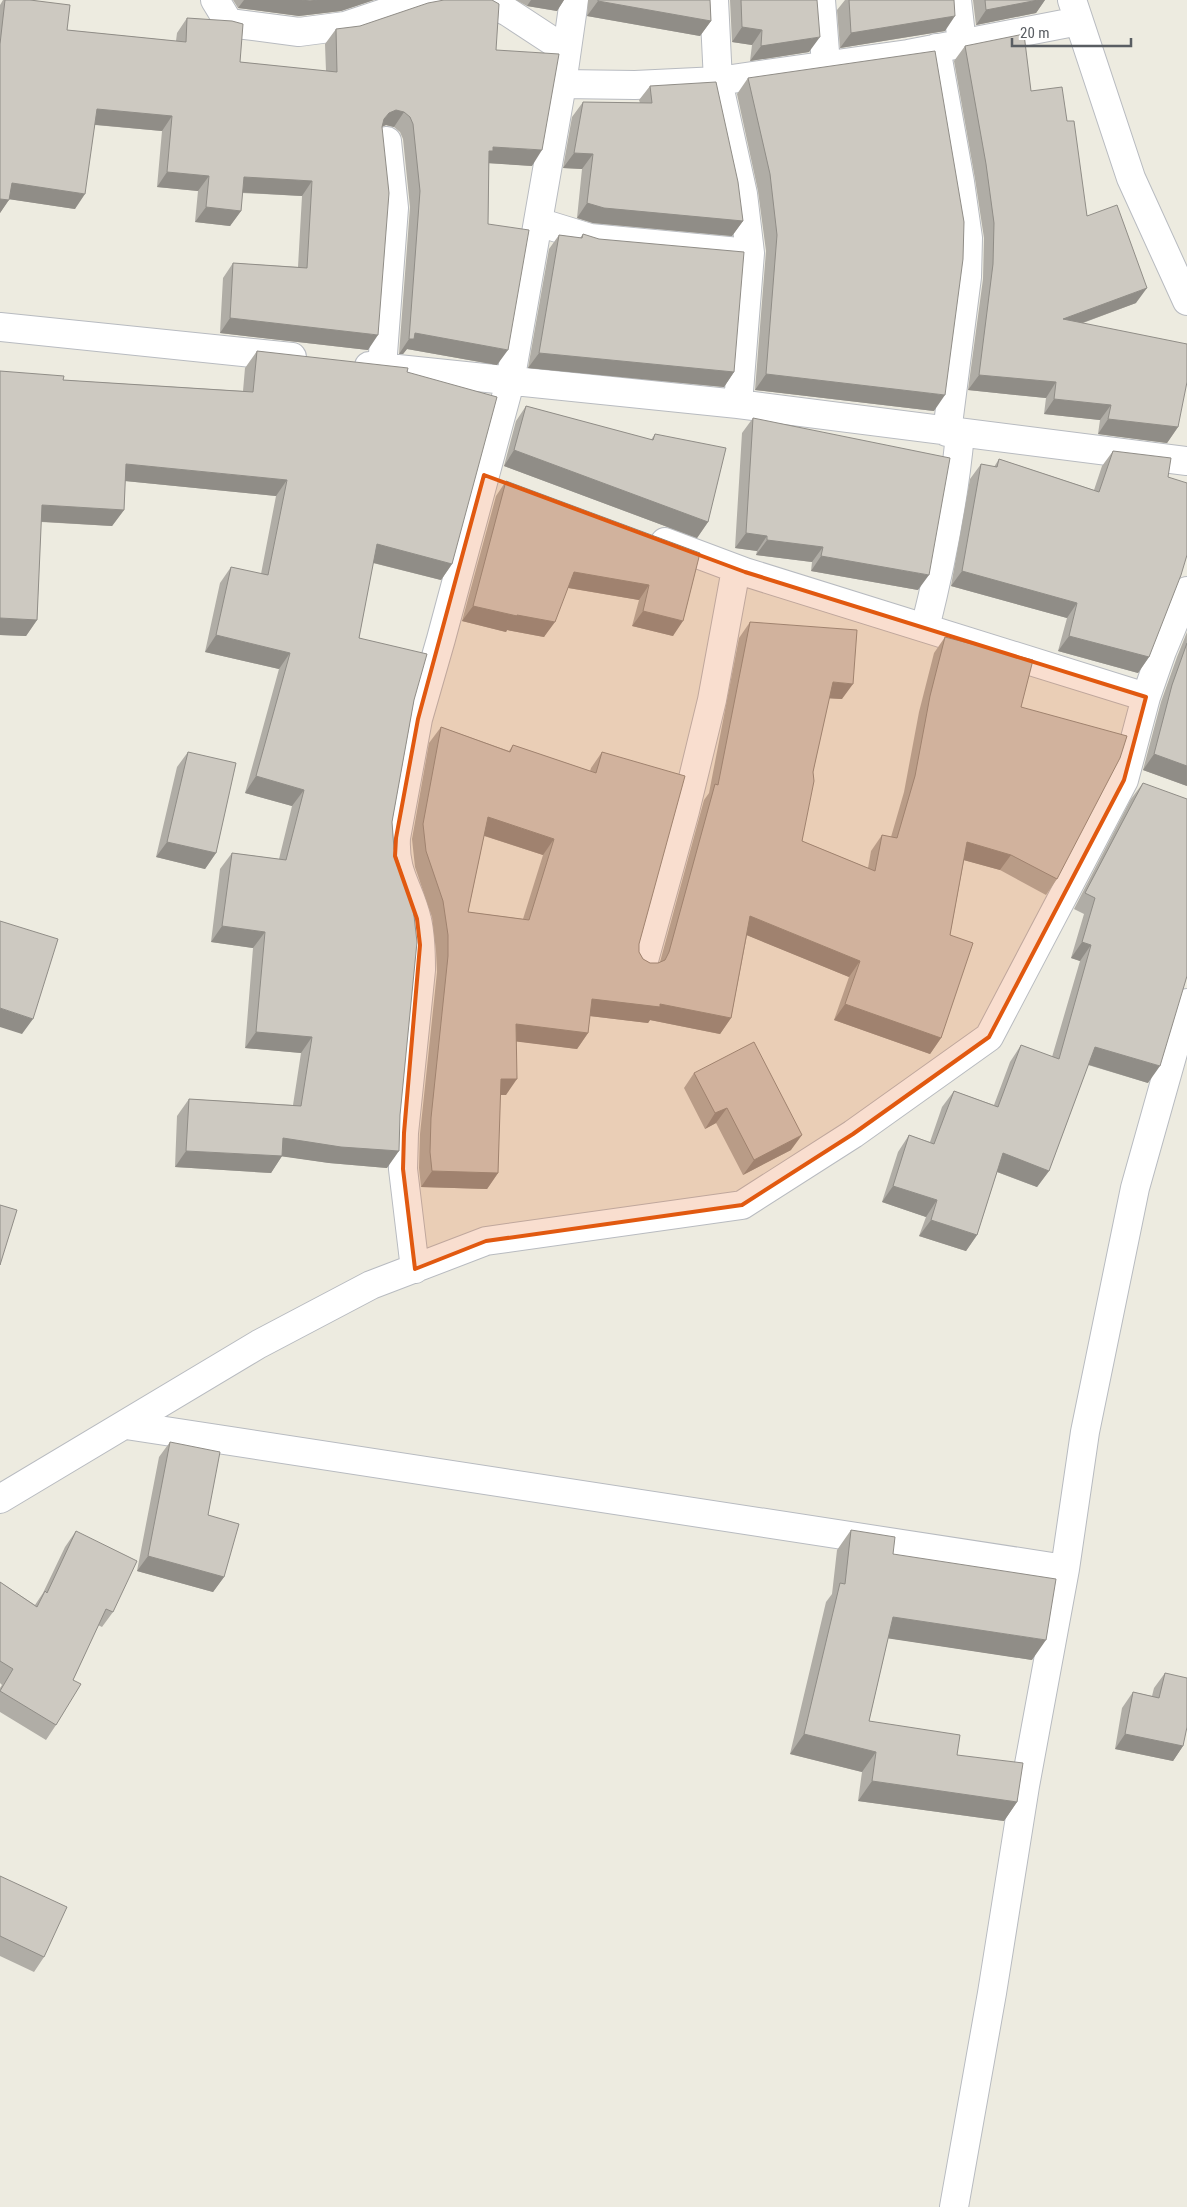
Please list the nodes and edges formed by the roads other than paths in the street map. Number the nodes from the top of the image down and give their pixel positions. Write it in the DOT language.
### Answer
graph roads {
  1 [pos="215,0"];
  2 [pos="430,0"];
  3 [pos="484,0"];
  4 [pos="574,0"];
  5 [pos="714,0"];
  6 [pos="821,0"];
  7 [pos="957,0"];
  8 [pos="1076,11"];
  9 [pos="949,46"];
  10 [pos="566,50"];
  11 [pos="826,65"];
  12 [pos="718,81"];
  13 [pos="562,84"];
  14 [pos="387,141"];
  15 [pos="538,222"];
  16 [pos="750,253"];
  17 [pos="1187,301"];
  18 [pos="0,327"];
  19 [pos="313,359"];
  20 [pos="342,363"];
  21 [pos="382,367"];
  22 [pos="510,382"];
  23 [pos="738,404"];
  24 [pos="954,433"];
  25 [pos="1187,461"];
  26 [pos="484,475"];
  27 [pos="512,485"];
  28 [pos="643,534"];
  29 [pos="736,569"];
  30 [pos="1187,591"];
  31 [pos="925,628"];
  32 [pos="1146,697"];
  33 [pos="1124,780"];
  34 [pos="1151,790"];
  35 [pos="643,964"];
  36 [pos="1187,1003"];
  37 [pos="415,1269"];
  38 [pos="126,1424"];
  39 [pos="0,1499"];
  40 [pos="1065,1570"];
  41 [pos="954,2207"];
  1 -- 2 [label="street"];
  3 -- 10 [label="street"];
  4 -- 10 [label="street"];
  5 -- 12 [label="street"];
  6 -- 11 [label="street"];
  7 -- 9 [label="street"];
  8 -- 9 [label="street"];
  8 -- 17 [label="street"];
  9 -- 11 [label="street"];
  9 -- 24 [label="street"];
  10 -- 13 [label="street"];
  11 -- 12 [label="street"];
  12 -- 13 [label="street"];
  12 -- 16 [label="street"];
  13 -- 15 [label="street"];
  14 -- 21 [label="street"];
  15 -- 16 [label="street"];
  15 -- 22 [label="street"];
  16 -- 23 [label="street"];
  18 -- 19 [label="street"];
  20 -- 21 [label="street"];
  21 -- 22 [label="street"];
  22 -- 23 [label="street"];
  22 -- 26 [label="street"];
  23 -- 24 [label="street"];
  24 -- 25 [label="street"];
  24 -- 31 [label="street"];
  26 -- 27 [label="street"];
  26 -- 37 [label="street"];
  28 -- 29 [label="street"];
  29 -- 31 [label="street"];
  29 -- 35 [label="street"];
  30 -- 32 [label="street"];
  31 -- 32 [label="street"];
  32 -- 33 [label="street"];
  33 -- 34 [label="street"];
  33 -- 37 [label="street"];
  36 -- 40 [label="street"];
  37 -- 38 [label="street"];
  38 -- 39 [label="street"];
  38 -- 40 [label="street"];
  40 -- 41 [label="street"];
}
